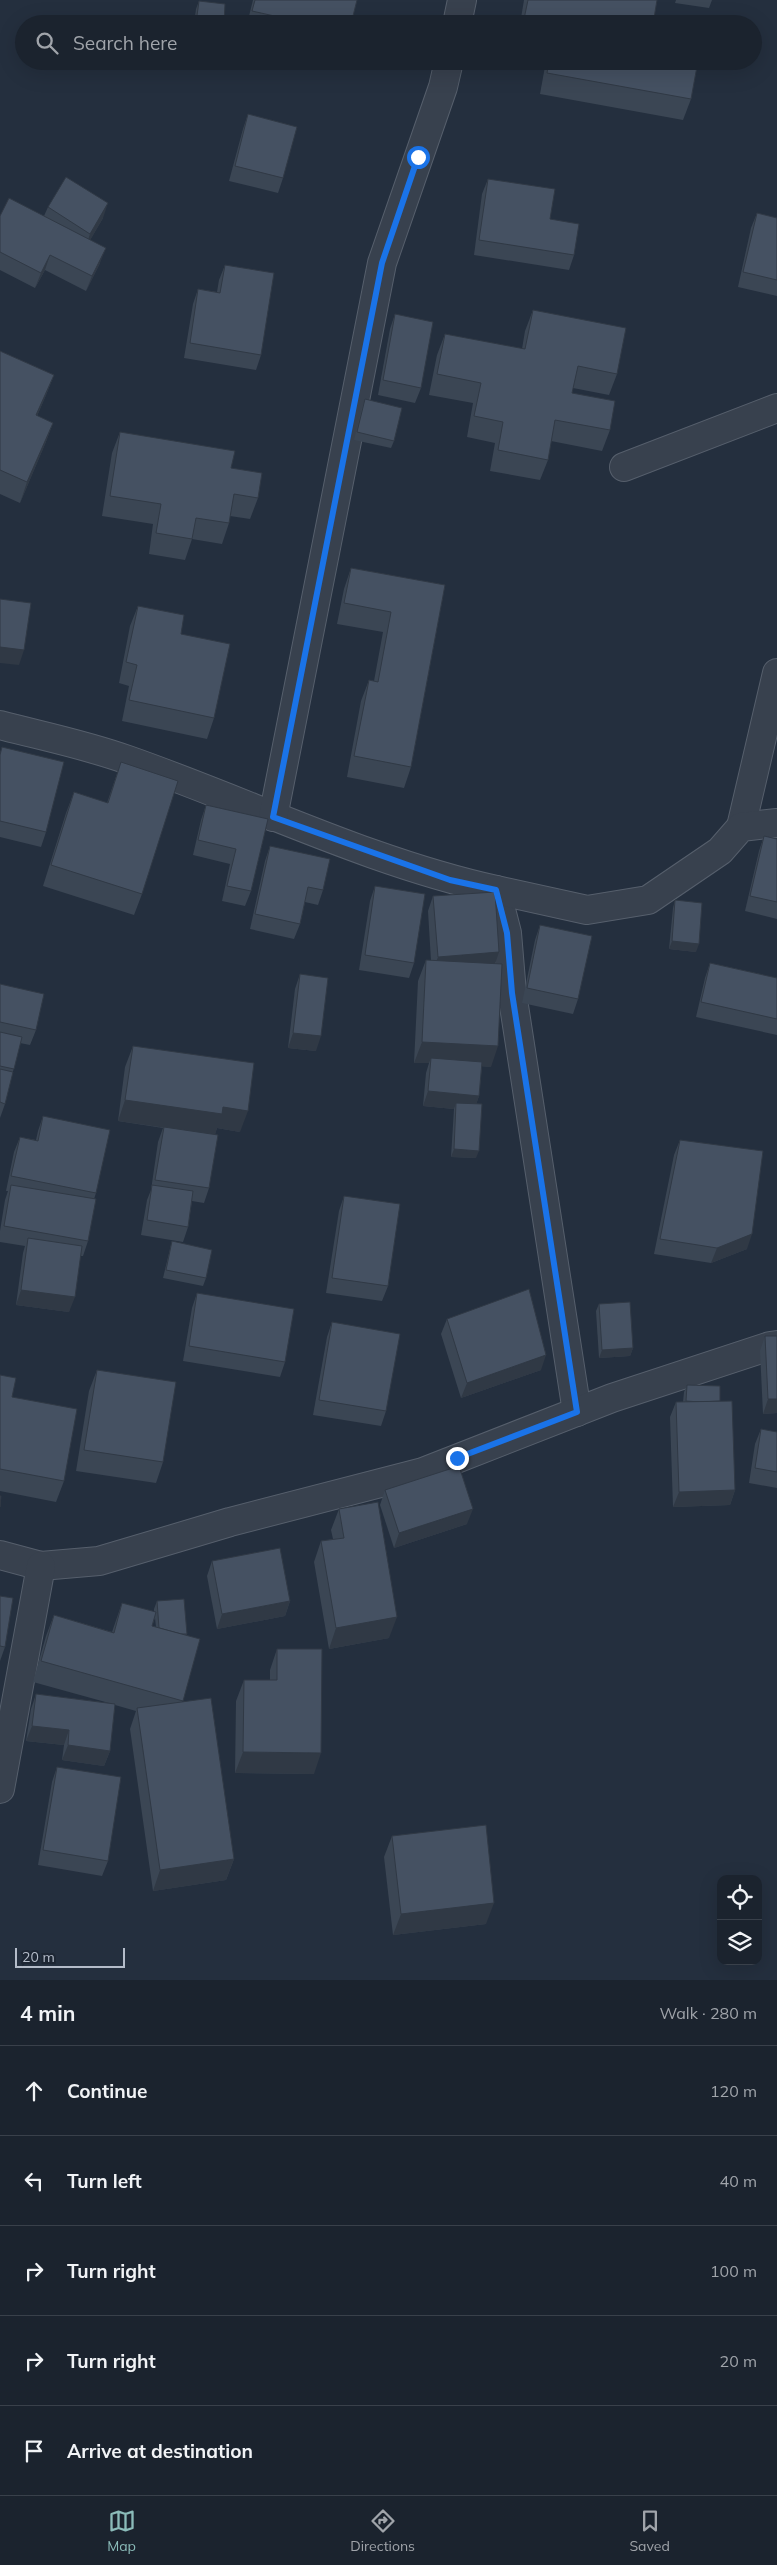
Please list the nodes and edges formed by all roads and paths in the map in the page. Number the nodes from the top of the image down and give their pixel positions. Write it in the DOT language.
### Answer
graph roads {
  1 [pos="462,0"];
  2 [pos="459,15"];
  3 [pos="447,70"];
  4 [pos="777,408"];
  5 [pos="624,467"];
  6 [pos="777,673"];
  7 [pos="0,725"];
  8 [pos="273,817"];
  9 [pos="777,823"];
  10 [pos="741,828"];
  11 [pos="496,890"];
  12 [pos="777,1345"];
  13 [pos="577,1412"];
  14 [pos="0,1555"];
  15 [pos="40,1566"];
  16 [pos="0,1789"];
  1 -- 2 [label="street"];
  3 -- 8 [label="street"];
  4 -- 5 [label="street"];
  6 -- 10 [label="street"];
  7 -- 8 [label="street"];
  8 -- 11 [label="street"];
  9 -- 10 [label="street"];
  10 -- 11 [label="street"];
  11 -- 13 [label="street"];
  12 -- 13 [label="street"];
  13 -- 15 [label="street"];
  14 -- 15 [label="street"];
  15 -- 16 [label="street"];
}
